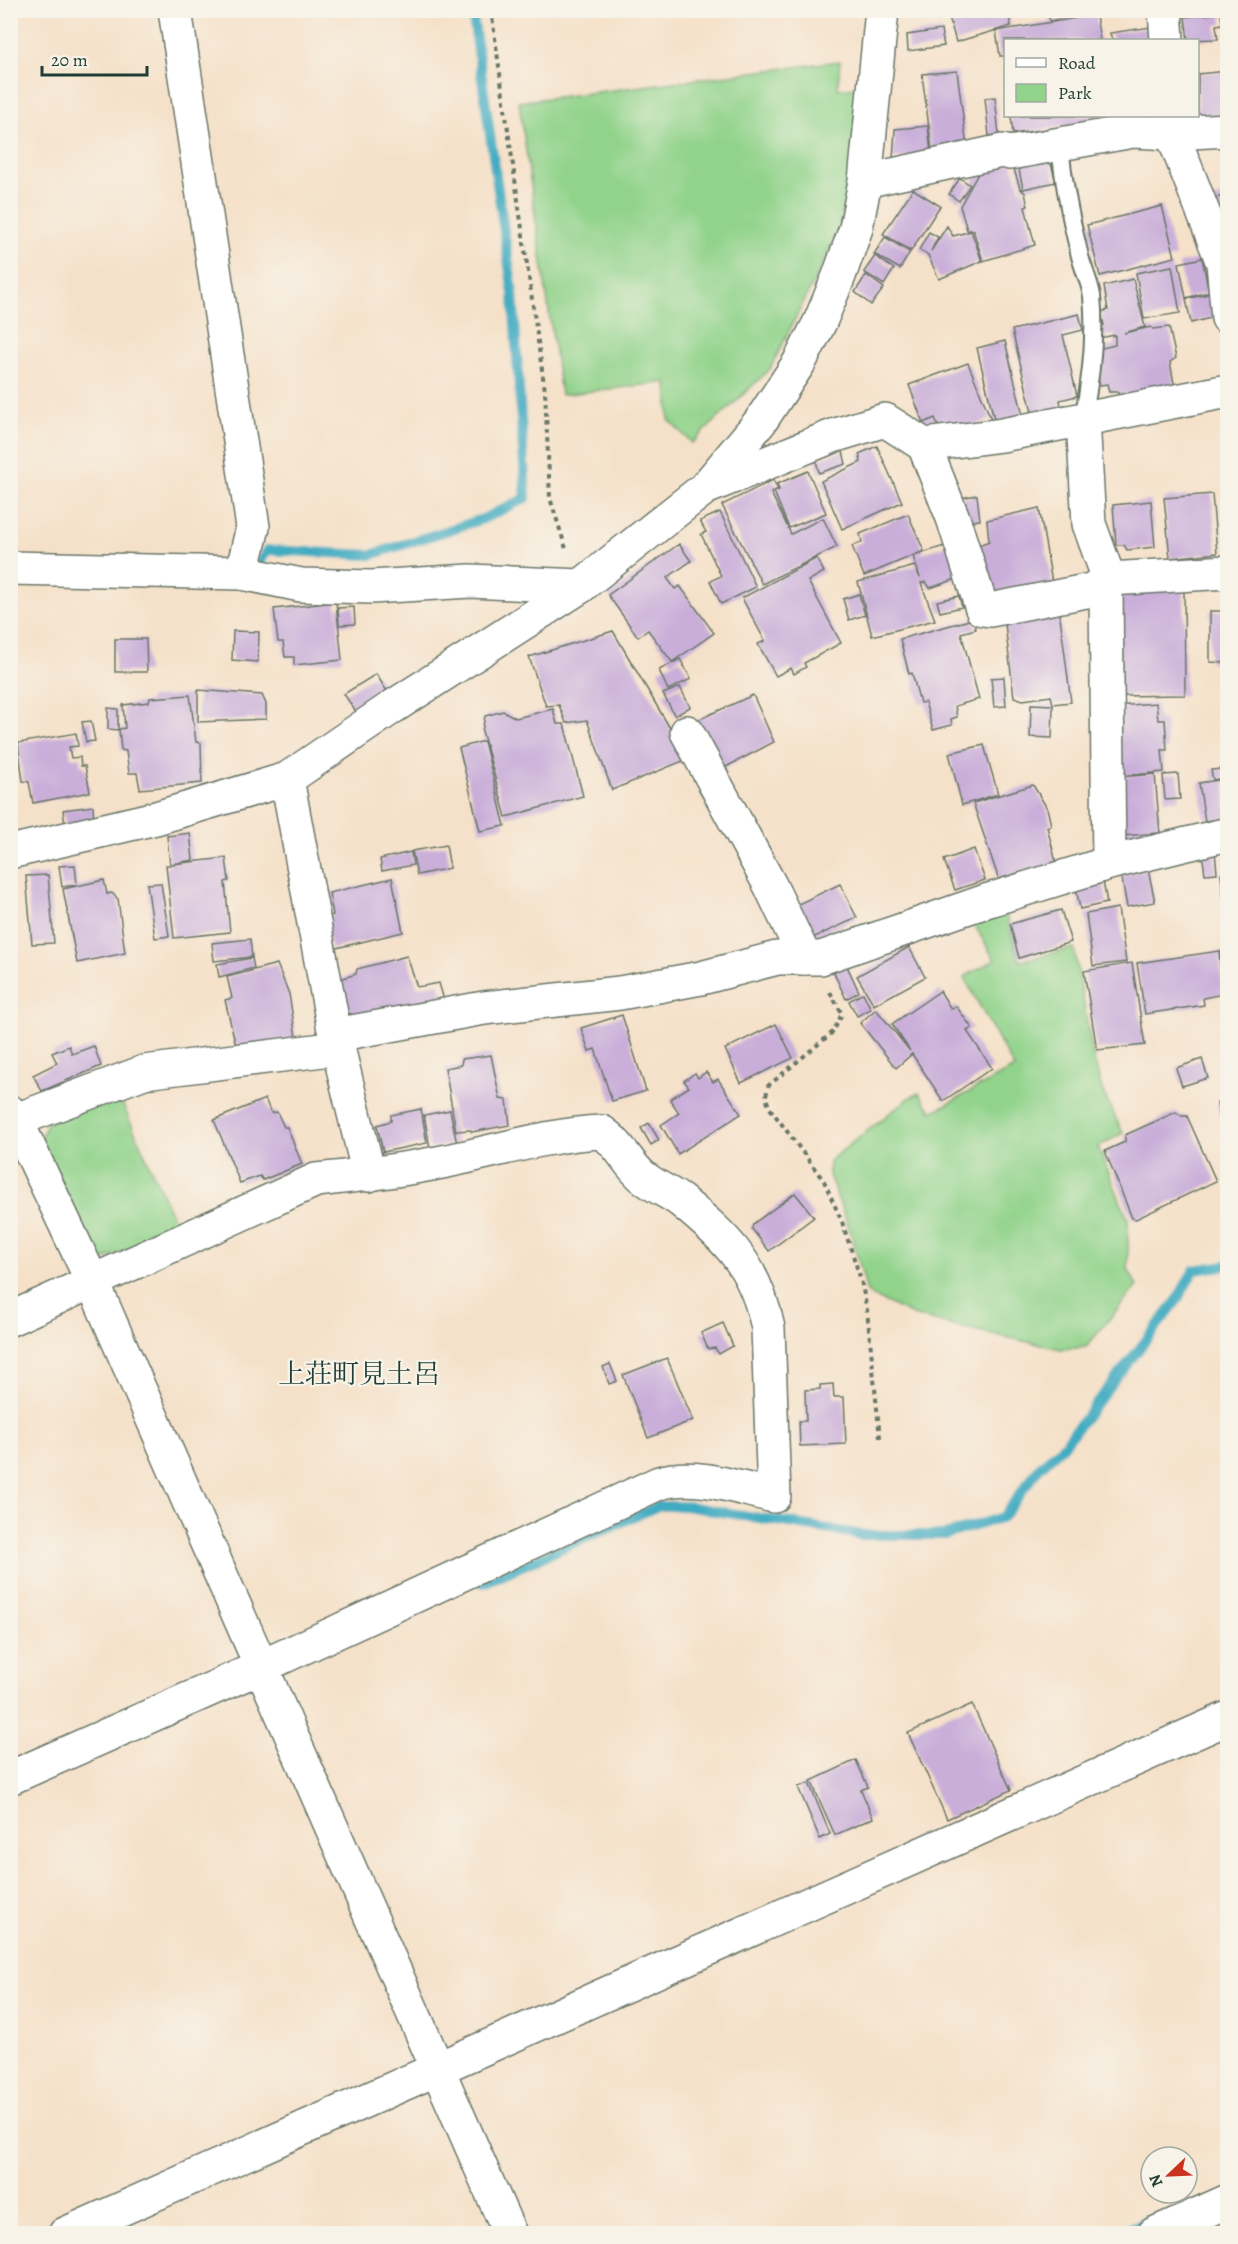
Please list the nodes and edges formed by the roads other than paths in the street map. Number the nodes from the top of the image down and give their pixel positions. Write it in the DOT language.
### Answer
graph roads {
  1 [pos="175,10"];
  2 [pos="882,10"];
  3 [pos="1165,10"];
  4 [pos="1167,39"];
  5 [pos="1172,124"];
  6 [pos="1227,130"];
  7 [pos="1060,144"];
  8 [pos="866,181"];
  9 [pos="1227,318"];
  10 [pos="1227,391"];
  11 [pos="1083,419"];
  12 [pos="924,445"];
  13 [pos="705,488"];
  14 [pos="10,568"];
  15 [pos="1227,572"];
  16 [pos="242,573"];
  17 [pos="1109,579"];
  18 [pos="581,586"];
  19 [pos="687,732"];
  20 [pos="287,779"];
  21 [pos="1227,834"];
  22 [pos="10,852"];
  23 [pos="1109,863"];
  24 [pos="805,958"];
  25 [pos="337,1042"];
  26 [pos="14,1116"];
  27 [pos="369,1175"];
  28 [pos="93,1282"];
  29 [pos="10,1319"];
  30 [pos="263,1666"];
  31 [pos="1227,1718"];
  32 [pos="10,1778"];
  33 [pos="438,2069"];
  34 [pos="1227,2201"];
  35 [pos="65,2234"];
  36 [pos="510,2234"];
  37 [pos="1154,2234"];
  1 -- 16 [label="street"];
  2 -- 8 [label="street"];
  3 -- 4 [label="street"];
  5 -- 6 [label="street"];
  5 -- 7 [label="street"];
  5 -- 9 [label="street"];
  7 -- 8 [label="street"];
  7 -- 11 [label="lane"];
  8 -- 13 [label="street"];
  10 -- 11 [label="street"];
  11 -- 12 [label="street"];
  11 -- 17 [label="street"];
  12 -- 13 [label="street"];
  12 -- 17 [label="street"];
  13 -- 18 [label="street"];
  14 -- 16 [label="street"];
  15 -- 17 [label="street"];
  16 -- 18 [label="street"];
  17 -- 23 [label="street"];
  18 -- 20 [label="street"];
  19 -- 24 [label="street"];
  20 -- 22 [label="street"];
  20 -- 25 [label="street"];
  21 -- 23 [label="street"];
  23 -- 24 [label="street"];
  24 -- 25 [label="street"];
  25 -- 26 [label="street"];
  25 -- 27 [label="street"];
  26 -- 28 [label="street"];
  27 -- 28 [label="street"];
  27 -- 30 [label="street"];
  28 -- 29 [label="street"];
  28 -- 30 [label="street"];
  30 -- 32 [label="street"];
  30 -- 33 [label="street"];
  31 -- 33 [label="street"];
  33 -- 35 [label="street"];
  33 -- 36 [label="street"];
  34 -- 37 [label="street"];
}
